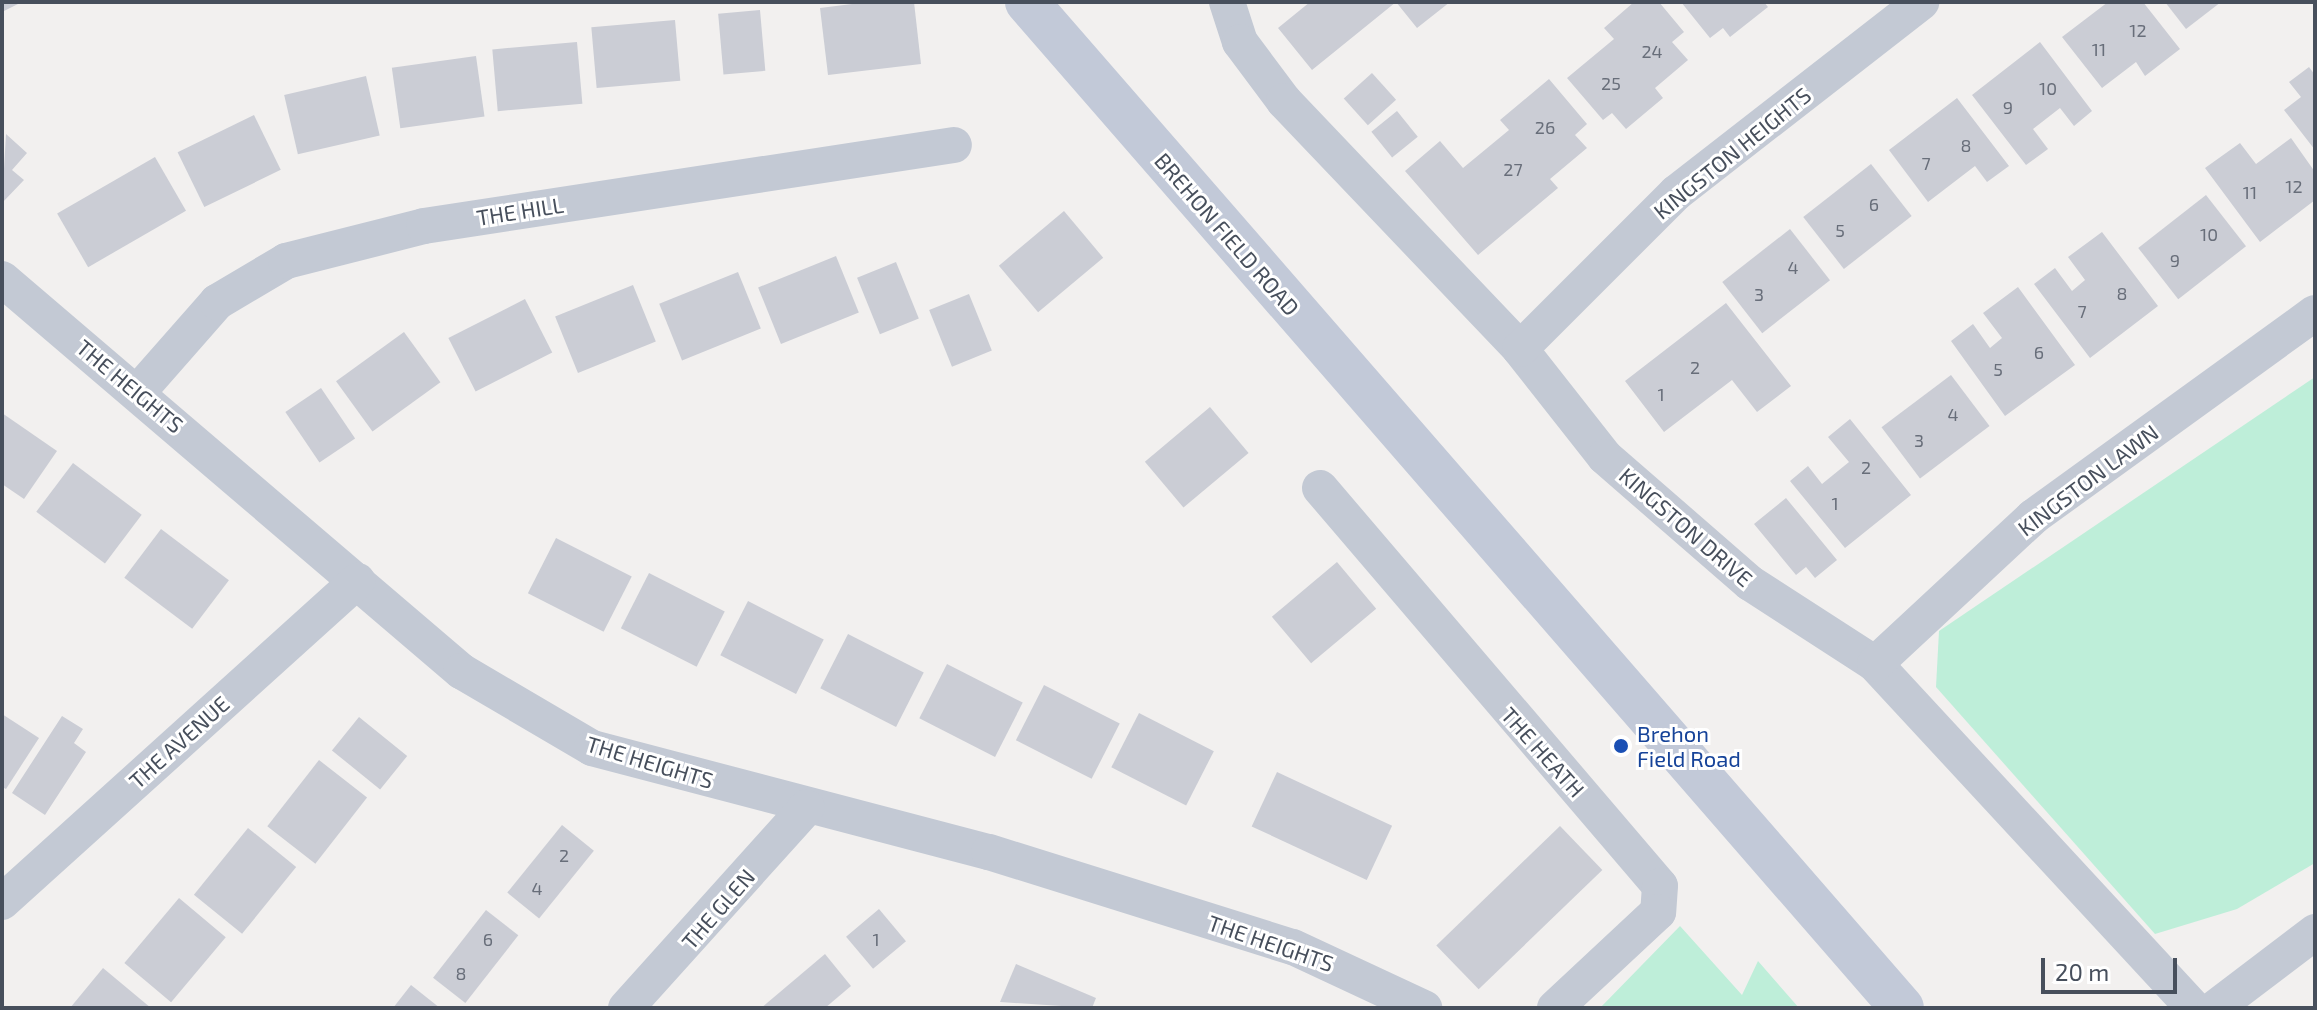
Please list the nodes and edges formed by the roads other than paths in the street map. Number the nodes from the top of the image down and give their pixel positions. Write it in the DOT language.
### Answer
graph roads {
  1 [pos="1027,2"];
  2 [pos="1227,2"];
  3 [pos="1921,2"];
  4 [pos="954,145"];
  5 [pos="2,279"];
  6 [pos="2315,313"];
  7 [pos="1520,349"];
  8 [pos="138,392"];
  9 [pos="1320,488"];
  10 [pos="357,581"];
  11 [pos="1875,664"];
  12 [pos="807,807"];
  13 [pos="2,902"];
  14 [pos="2315,932"];
  15 [pos="626,1008"];
  16 [pos="1424,1008"];
  17 [pos="1555,1008"];
  18 [pos="1902,1008"];
  19 [pos="2193,1008"];
  20 [pos="2215,1008"];
  1 -- 18 [label="main road, BREHON FIELD ROAD"];
  2 -- 7 [label="street, KINGSTON DRIVE"];
  3 -- 7 [label="street, KINGSTON HEIGHTS"];
  4 -- 8 [label="street, THE HILL"];
  5 -- 8 [label="street, THE HEIGHTS"];
  6 -- 11 [label="street, KINGSTON LAWN"];
  7 -- 11 [label="street, KINGSTON DRIVE"];
  8 -- 10 [label="street, THE HEIGHTS"];
  9 -- 17 [label="street, THE HEATH"];
  10 -- 12 [label="street, THE HEIGHTS"];
  10 -- 13 [label="street, THE AVENUE"];
  11 -- 19 [label="street, KINGSTON DRIVE"];
  12 -- 15 [label="street, THE GLEN"];
  12 -- 16 [label="street, THE HEIGHTS"];
  14 -- 20 [label="street"];
}
